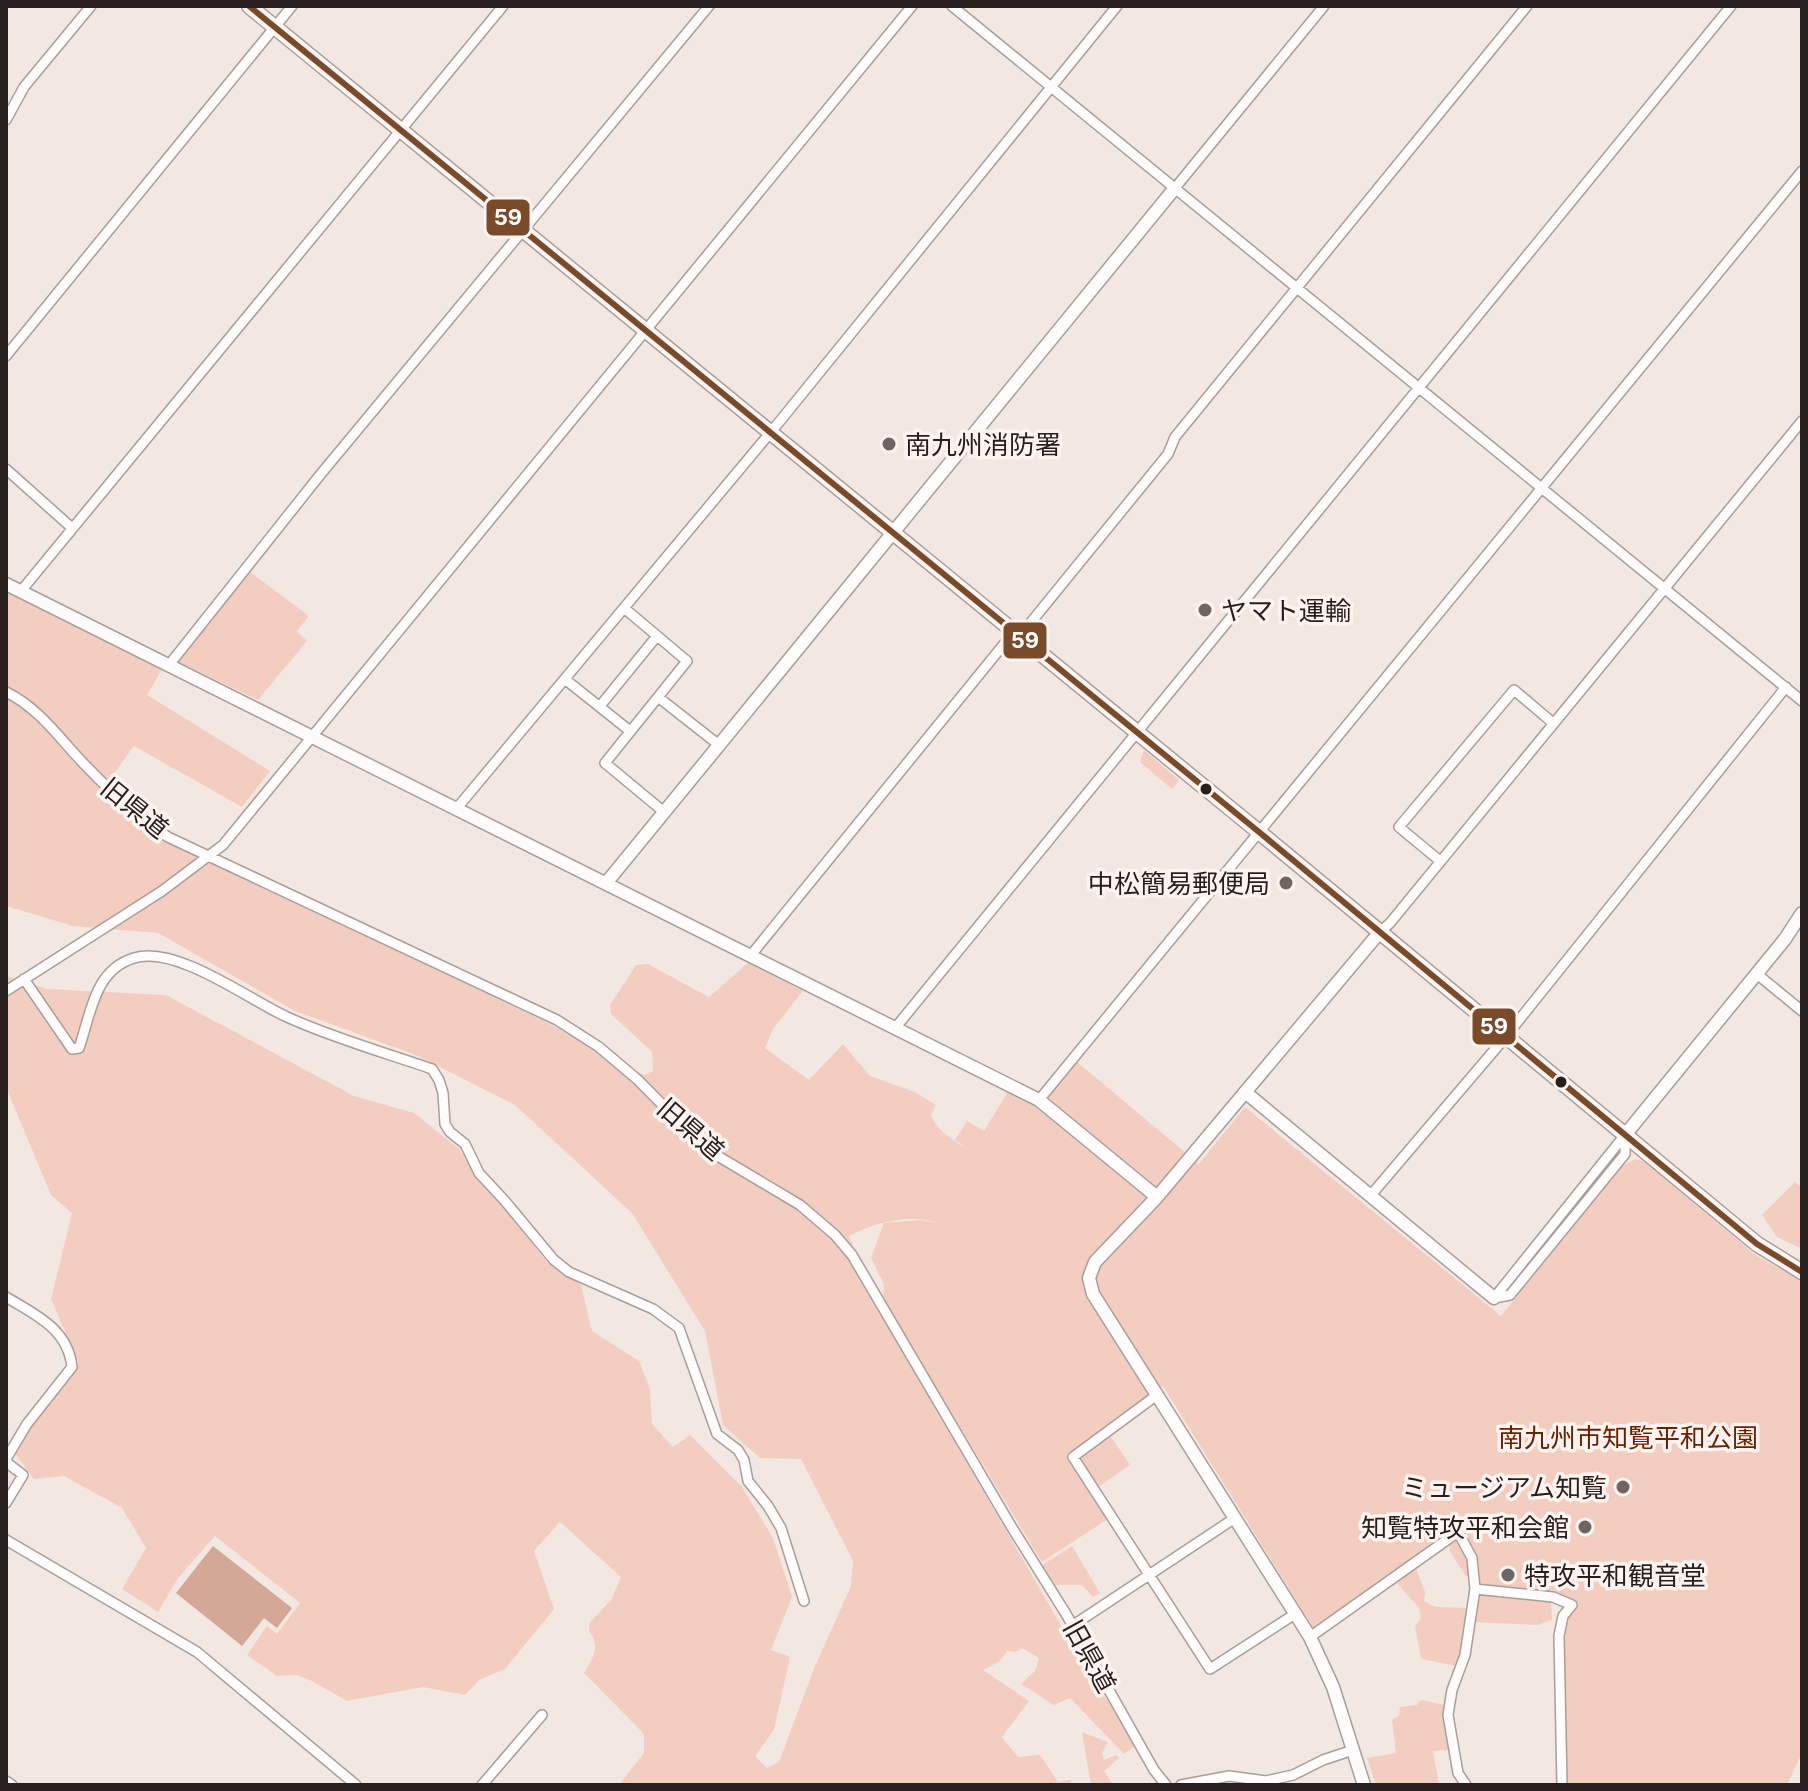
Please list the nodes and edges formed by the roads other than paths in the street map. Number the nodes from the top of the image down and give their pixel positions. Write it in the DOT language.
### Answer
graph roads {
  1 [pos="91,6"];
  2 [pos="249,6"];
  3 [pos="292,6"];
  4 [pos="503,6"];
  5 [pos="709,6"];
  6 [pos="912,6"];
  7 [pos="952,6"];
  8 [pos="1117,6"];
  9 [pos="1324,6"];
  10 [pos="1527,6"];
  11 [pos="1731,6"];
  12 [pos="276,28"];
  13 [pos="1050,88"];
  14 [pos="6,119"];
  15 [pos="400,130"];
  16 [pos="1802,171"];
  17 [pos="1175,188"];
  18 [pos="524,231"];
  19 [pos="1297,289"];
  20 [pos="647,330"];
  21 [pos="6,356"];
  22 [pos="1418,388"];
  23 [pos="1802,421"];
  24 [pos="769,434"];
  25 [pos="6,469"];
  26 [pos="1541,489"];
  27 [pos="72,528"];
  28 [pos="893,533"];
  29 [pos="6,584"];
  30 [pos="1664,589"];
  31 [pos="21,591"];
  32 [pos="624,608"];
  33 [pos="1016,635"];
  34 [pos="657,636"];
  35 [pos="169,665"];
  36 [pos="566,680"];
  37 [pos="1786,687"];
  38 [pos="6,692"];
  39 [pos="658,697"];
  40 [pos="1802,701"];
  41 [pos="600,706"];
  42 [pos="1553,723"];
  43 [pos="630,731"];
  44 [pos="1136,733"];
  45 [pos="313,736"];
  46 [pos="719,745"];
  47 [pos="457,808"];
  48 [pos="664,812"];
  49 [pos="1259,832"];
  50 [pos="209,856"];
  51 [pos="1440,861"];
  52 [pos="607,882"];
  53 [pos="1802,913"];
  54 [pos="1379,933"];
  55 [pos="751,955"];
  56 [pos="1757,974"];
  57 [pos="24,979"];
  58 [pos="6,991"];
  59 [pos="1802,1011"];
  60 [pos="896,1027"];
  61 [pos="1505,1035"];
  62 [pos="1245,1092"];
  63 [pos="1039,1100"];
  64 [pos="1625,1135"];
  65 [pos="1371,1195"];
  66 [pos="1157,1197"];
  67 [pos="1802,1272"];
  68 [pos="6,1297"];
  69 [pos="1494,1298"];
  70 [pos="1157,1395"];
  71 [pos="6,1460"];
  72 [pos="6,1503"];
  73 [pos="1235,1518"];
  74 [pos="6,1540"];
  75 [pos="1148,1574"];
  76 [pos="1475,1589"];
  77 [pos="804,1601"];
  78 [pos="1295,1614"];
  79 [pos="1072,1626"];
  80 [pos="1310,1637"];
  81 [pos="542,1715"];
  82 [pos="1353,1750"];
  83 [pos="6,1781"];
  84 [pos="12,1785"];
  85 [pos="356,1785"];
  86 [pos="482,1785"];
  87 [pos="1166,1785"];
  88 [pos="1181,1785"];
  89 [pos="1364,1785"];
  90 [pos="1466,1785"];
  91 [pos="1562,1785"];
  1 -- 14 [label="street"];
  2 -- 12 [label="main road"];
  3 -- 12 [label="street"];
  4 -- 15 [label="street"];
  5 -- 18 [label="street"];
  6 -- 20 [label="street"];
  7 -- 13 [label="street"];
  8 -- 13 [label="street"];
  9 -- 17 [label="street"];
  10 -- 19 [label="street"];
  11 -- 22 [label="street"];
  12 -- 15 [label="main road"];
  12 -- 21 [label="street"];
  13 -- 17 [label="street"];
  13 -- 24 [label="street"];
  15 -- 18 [label="main road"];
  15 -- 27 [label="street"];
  16 -- 26 [label="street"];
  17 -- 19 [label="street"];
  17 -- 28 [label="street"];
  18 -- 20 [label="main road"];
  18 -- 35 [label="street"];
  19 -- 22 [label="street"];
  19 -- 33 [label="street"];
  20 -- 24 [label="main road"];
  20 -- 45 [label="street"];
  22 -- 26 [label="street"];
  22 -- 44 [label="street"];
  23 -- 30 [label="street"];
  24 -- 28 [label="main road"];
  24 -- 32 [label="street"];
  25 -- 27 [label="street"];
  26 -- 30 [label="street"];
  26 -- 49 [label="street"];
  27 -- 31 [label="street"];
  28 -- 33 [label="main road"];
  28 -- 46 [label="street"];
  29 -- 31 [label="street"];
  30 -- 37 [label="street"];
  30 -- 42 [label="street"];
  31 -- 35 [label="street"];
  32 -- 34 [label="street"];
  32 -- 36 [label="street"];
  33 -- 44 [label="main road"];
  33 -- 55 [label="street"];
  34 -- 39 [label="street"];
  34 -- 41 [label="street"];
  35 -- 45 [label="street"];
  36 -- 41 [label="street"];
  36 -- 47 [label="street"];
  37 -- 40 [label="street"];
  37 -- 61 [label="street"];
  38 -- 50 [label="street, 旧県道"];
  39 -- 43 [label="street"];
  39 -- 46 [label="street"];
  41 -- 43 [label="street"];
  42 -- 51 [label="street"];
  42 -- 51 [label="street"];
  43 -- 48 [label="street"];
  44 -- 49 [label="main road"];
  44 -- 60 [label="street"];
  45 -- 47 [label="street"];
  45 -- 50 [label="street"];
  46 -- 48 [label="street"];
  47 -- 52 [label="street"];
  48 -- 52 [label="street"];
  49 -- 54 [label="main road"];
  49 -- 63 [label="street"];
  50 -- 57 [label="street"];
  50 -- 79 [label="street, 旧県道"];
  51 -- 54 [label="street"];
  52 -- 55 [label="street"];
  53 -- 56 [label="street"];
  54 -- 61 [label="main road"];
  54 -- 62 [label="street"];
  55 -- 60 [label="street"];
  56 -- 59 [label="street"];
  56 -- 64 [label="street"];
  57 -- 58 [label="street"];
  57 -- 77 [label="street"];
  60 -- 63 [label="street"];
  61 -- 64 [label="main road"];
  61 -- 65 [label="street"];
  62 -- 65 [label="street"];
  62 -- 66 [label="street"];
  63 -- 66 [label="street"];
  64 -- 67 [label="main road"];
  64 -- 69 [label="street"];
  65 -- 69 [label="street"];
  66 -- 70 [label="street"];
  68 -- 71 [label="street"];
  70 -- 73 [label="street"];
  70 -- 75 [label="street"];
  71 -- 72 [label="street"];
  73 -- 75 [label="street"];
  73 -- 78 [label="street"];
  74 -- 85 [label="street"];
  75 -- 78 [label="street"];
  75 -- 79 [label="street"];
  76 -- 80 [label="street"];
  76 -- 90 [label="street"];
  76 -- 91 [label="street"];
  78 -- 80 [label="street"];
  79 -- 87 [label="street, 旧県道"];
  80 -- 82 [label="street"];
  81 -- 86 [label="street"];
  82 -- 88 [label="street"];
  82 -- 89 [label="street"];
  83 -- 84 [label="street"];
}
